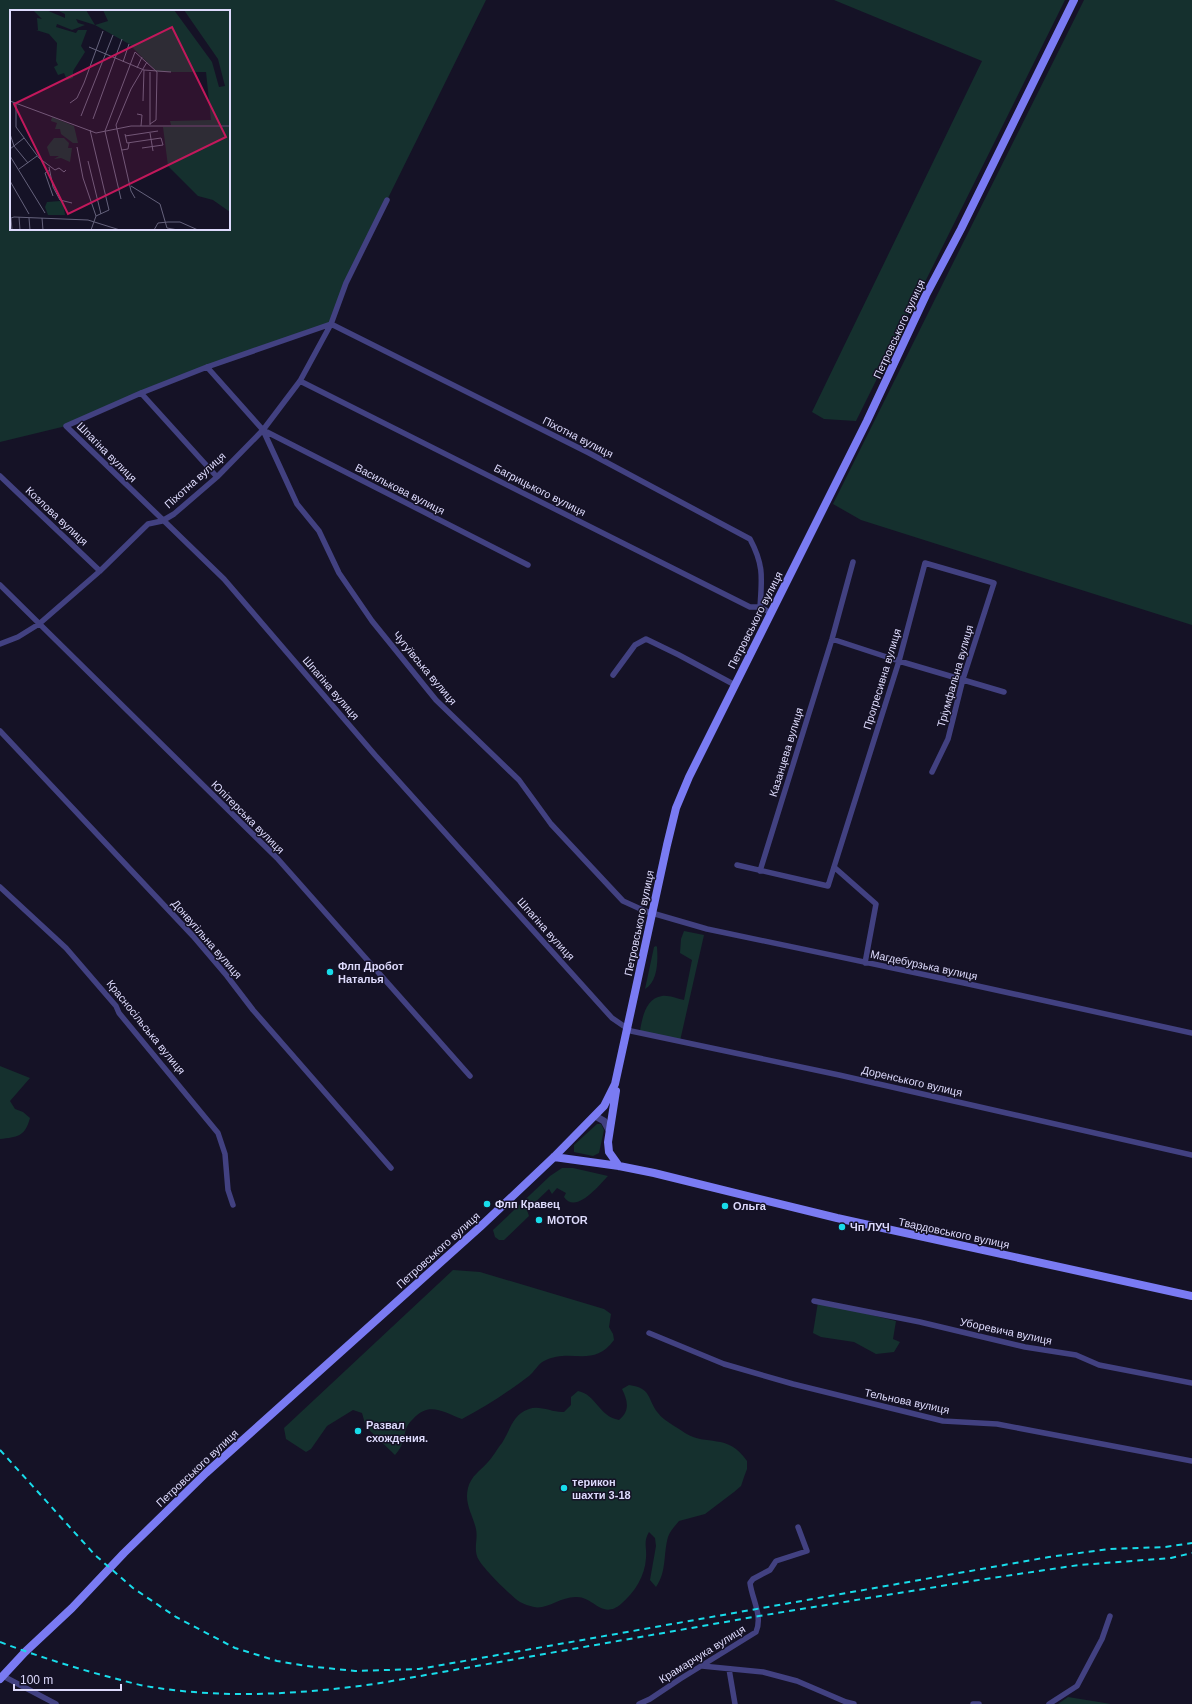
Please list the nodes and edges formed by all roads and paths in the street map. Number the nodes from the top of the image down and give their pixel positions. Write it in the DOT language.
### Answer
graph roads {
  1 [pos="1074,0"];
  2 [pos="387,200"];
  3 [pos="331,324"];
  4 [pos="206,367"];
  5 [pos="300,381"];
  6 [pos="141,393"];
  7 [pos="263,430"];
  8 [pos="0,476"];
  9 [pos="216,476"];
  10 [pos="162,521"];
  11 [pos="853,562"];
  12 [pos="528,565"];
  13 [pos="100,570"];
  14 [pos="994,583"];
  15 [pos="0,585"];
  16 [pos="760,608"];
  17 [pos="771,613"];
  18 [pos="39,624"];
  19 [pos="832,639"];
  20 [pos="0,644"];
  21 [pos="898,661"];
  22 [pos="613,675"];
  23 [pos="963,679"];
  24 [pos="735,685"];
  25 [pos="1004,692"];
  26 [pos="0,731"];
  27 [pos="932,772"];
  28 [pos="737,865"];
  29 [pos="834,867"];
  30 [pos="760,871"];
  31 [pos="0,887"];
  32 [pos="652,913"];
  33 [pos="865,963"];
  34 [pos="628,1030"];
  35 [pos="1192,1033"];
  36 [pos="622,1057"];
  37 [pos="470,1076"];
  38 [pos="595,1116"];
  39 [pos="609,1130"];
  40 [pos="1192,1155"];
  41 [pos="554,1157"];
  42 [pos="619,1166"];
  43 [pos="391,1168"];
  44 [pos="233,1205"];
  45 [pos="1192,1296"];
  46 [pos="814,1301"];
  47 [pos="649,1333"];
  48 [pos="1192,1383"];
  49 [pos="1192,1461"];
  50 [pos="798,1527"];
  51 [pos="1110,1616"];
  52 [pos="702,1666"];
  53 [pos="729,1669"];
  54 [pos="1,1678"];
  55 [pos="56,1704"];
  56 [pos="639,1704"];
  57 [pos="735,1704"];
  58 [pos="854,1704"];
  59 [pos="973,1704"];
  60 [pos="979,1704"];
  61 [pos="1048,1704"];
  1 -- 17 [label="main road, Петровського вулиця"];
  2 -- 3 [label="street, Піхотна вулиця"];
  3 -- 4 [label="street, Шпагіна вулиця"];
  3 -- 5 [label="street, Піхотна вулиця"];
  3 -- 16 [label="street, Піхотна вулиця"];
  4 -- 6 [label="street, Шпагіна вулиця"];
  4 -- 7 [label="street"];
  5 -- 7 [label="street, Піхотна вулиця"];
  5 -- 16 [label="street, Багрицького вулиця"];
  6 -- 9 [label="street"];
  6 -- 10 [label="street, Шпагіна вулиця"];
  7 -- 9 [label="street, Піхотна вулиця"];
  7 -- 12 [label="street, Василькова вулиця"];
  7 -- 32 [label="street, Чугуївська вулиця"];
  8 -- 13 [label="street, Козлова вулиця"];
  9 -- 10 [label="street, Піхотна вулиця"];
  10 -- 13 [label="street, Піхотна вулиця"];
  10 -- 34 [label="street, Шпагіна вулиця"];
  11 -- 19 [label="street, Казанцева вулиця"];
  13 -- 18 [label="street, Піхотна вулиця"];
  14 -- 21 [label="street, Прогресивна вулиця"];
  14 -- 23 [label="street, Тріумфальна вулиця"];
  15 -- 18 [label="street, Юпітерська вулиця"];
  16 -- 17 [label="street, Багрицького вулиця"];
  17 -- 24 [label="main road, Петровського вулиця"];
  18 -- 20 [label="street, Піхотна вулиця"];
  18 -- 37 [label="street, Юпітерська вулиця"];
  19 -- 21 [label="street"];
  19 -- 30 [label="street, Казанцева вулиця"];
  21 -- 23 [label="street"];
  21 -- 29 [label="street, Прогресивна вулиця"];
  22 -- 24 [label="street"];
  23 -- 25 [label="street"];
  23 -- 27 [label="street, Тріумфальна вулиця"];
  24 -- 32 [label="main road, Петровського вулиця"];
  26 -- 43 [label="street, Донвугільна вулиця"];
  28 -- 30 [label="street, Прогресивна вулиця"];
  29 -- 30 [label="street, Прогресивна вулиця"];
  29 -- 33 [label="street"];
  31 -- 44 [label="street, Красносільська вулиця"];
  32 -- 33 [label="street, Магдебурзька вулиця"];
  32 -- 34 [label="main road, Петровського вулиця"];
  33 -- 35 [label="street, Магдебурзька вулиця"];
  34 -- 36 [label="main road, Петровського вулиця"];
  34 -- 40 [label="street, Доренського вулиця"];
  36 -- 38 [label="main road, Петровського вулиця"];
  36 -- 39 [label="main road"];
  38 -- 39 [label="street"];
  38 -- 41 [label="main road, Петровського вулиця"];
  39 -- 42 [label="main road"];
  41 -- 42 [label="main road, Твардовського вулиця"];
  41 -- 54 [label="main road, Петровського вулиця"];
  42 -- 45 [label="main road, Твардовського вулиця"];
  46 -- 48 [label="street, Уборевича вулиця"];
  47 -- 49 [label="street, Тельнова вулиця"];
  50 -- 52 [label="street, Крамарчука вулиця"];
  51 -- 61 [label="street"];
  52 -- 53 [label="street"];
  52 -- 56 [label="street, Крамарчука вулиця"];
  53 -- 57 [label="street"];
  53 -- 58 [label="street"];
  54 -- 55 [label="street"];
  59 -- 60 [label="street"];
}
